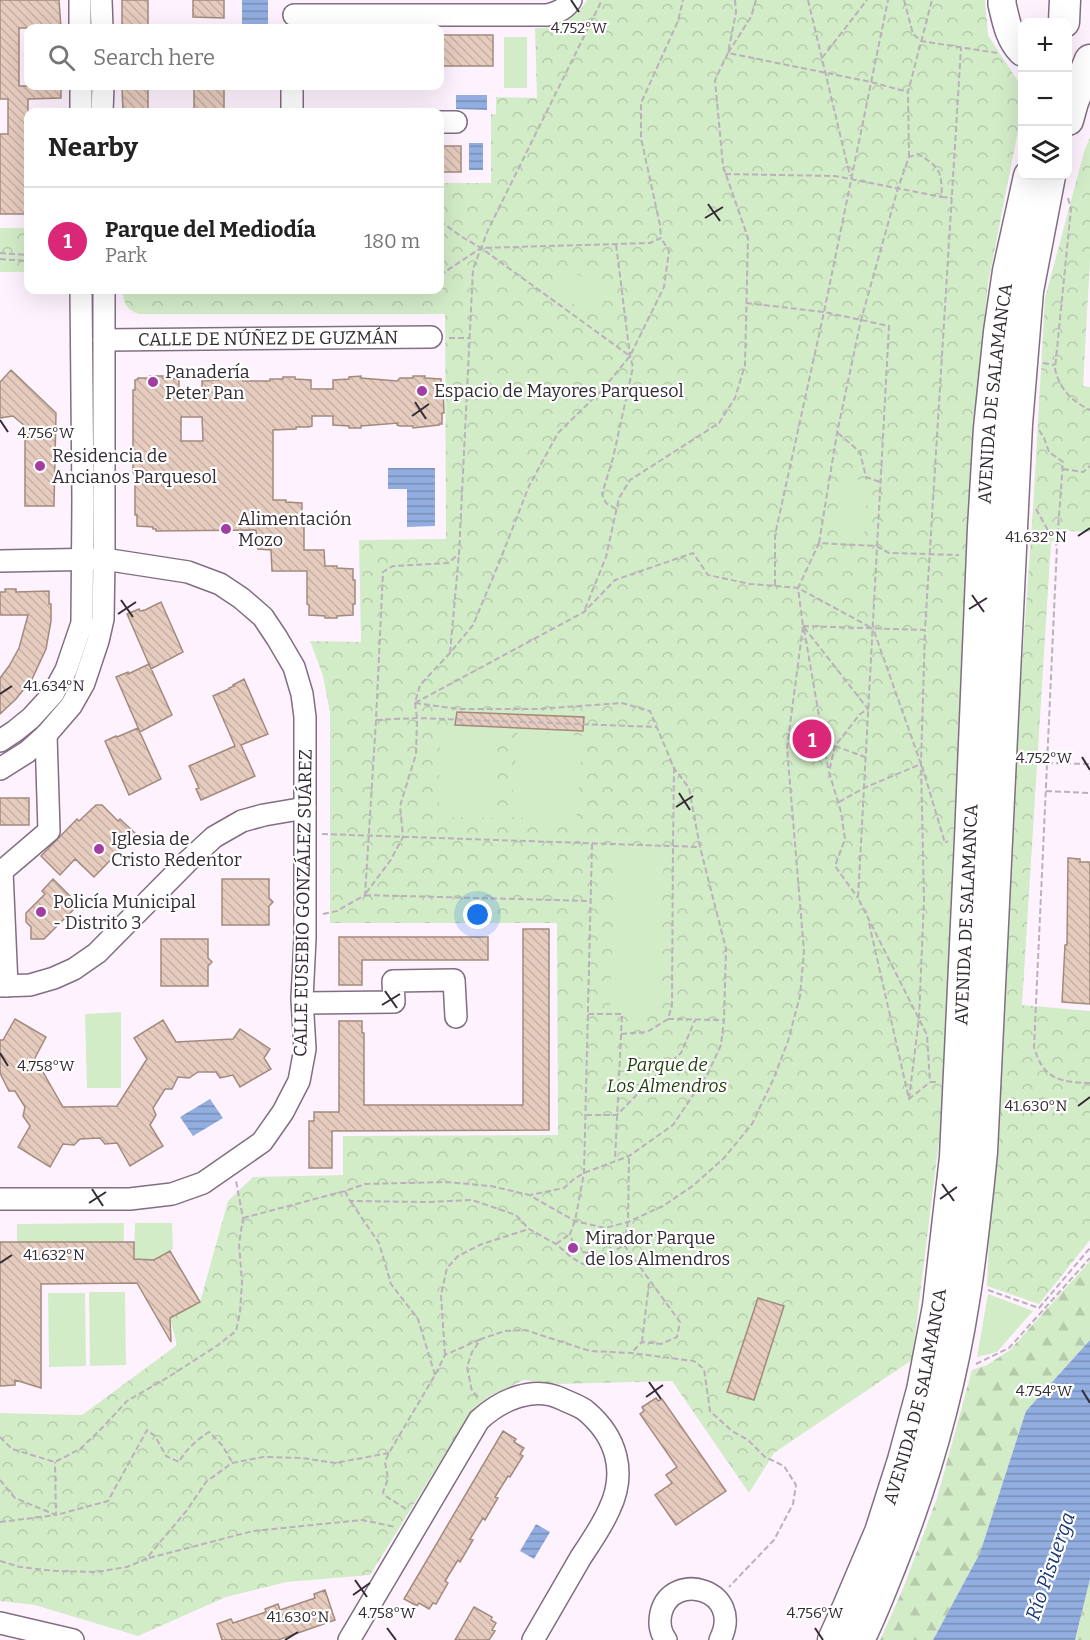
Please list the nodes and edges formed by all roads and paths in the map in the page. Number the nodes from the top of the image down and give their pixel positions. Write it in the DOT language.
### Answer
graph roads {
  1 [pos="80,0"];
  2 [pos="101,0"];
  3 [pos="571,0"];
  4 [pos="602,0"];
  5 [pos="683,0"];
  6 [pos="735,0"];
  7 [pos="756,0"];
  8 [pos="808,0"];
  9 [pos="867,0"];
  10 [pos="888,0"];
  11 [pos="904,0"];
  12 [pos="932,0"];
  13 [pos="1002,0"];
  14 [pos="1047,0"];
  15 [pos="1065,0"];
  16 [pos="293,14"];
  17 [pos="1047,18"];
  18 [pos="1064,18"];
  19 [pos="80,24"];
  20 [pos="102,24"];
  21 [pos="921,41"];
  22 [pos="961,48"];
  23 [pos="728,53"];
  24 [pos="1013,53"];
  25 [pos="822,58"];
  26 [pos="1090,58"];
  27 [pos="1072,65"];
  28 [pos="825,73"];
  29 [pos="871,82"];
  30 [pos="81,90"];
  31 [pos="103,90"];
  32 [pos="292,90"];
  33 [pos="908,92"];
  34 [pos="1072,107"];
  35 [pos="81,108"];
  36 [pos="102,108"];
  37 [pos="292,108"];
  38 [pos="909,157"];
  39 [pos="725,174"];
  40 [pos="851,179"];
  41 [pos="1028,180"];
  42 [pos="1058,182"];
  43 [pos="898,188"];
  44 [pos="942,197"];
  45 [pos="951,198"];
  46 [pos="444,224"];
  47 [pos="661,238"];
  48 [pos="616,244"];
  49 [pos="482,248"];
  50 [pos="0,253"];
  51 [pos="24,255"];
  52 [pos="0,259"];
  53 [pos="24,261"];
  54 [pos="444,272"];
  55 [pos="81,294"];
  56 [pos="104,294"];
  57 [pos="746,303"];
  58 [pos="824,312"];
  59 [pos="861,320"];
  60 [pos="431,338"];
  61 [pos="470,338"];
  62 [pos="104,340"];
  63 [pos="630,356"];
  64 [pos="1037,362"];
  65 [pos="1055,365"];
  66 [pos="1090,410"];
  67 [pos="1039,429"];
  68 [pos="837,433"];
  69 [pos="1090,466"];
  70 [pos="1062,469"];
  71 [pos="880,482"];
  72 [pos="1034,506"];
  73 [pos="616,509"];
  74 [pos="819,543"];
  75 [pos="876,546"];
  76 [pos="1057,546"];
  77 [pos="459,554"];
  78 [pos="930,555"];
  79 [pos="968,556"];
  80 [pos="104,559"];
  81 [pos="83,560"];
  82 [pos="0,561"];
  83 [pos="775,586"];
  84 [pos="798,588"];
  85 [pos="584,612"];
  86 [pos="803,626"];
  87 [pos="873,628"];
  88 [pos="926,630"];
  89 [pos="450,653"];
  90 [pos="415,703"];
  91 [pos="868,709"];
  92 [pos="417,718"];
  93 [pos="376,720"];
  94 [pos="657,727"];
  95 [pos="45,735"];
  96 [pos="0,741"];
  97 [pos="835,746"];
  98 [pos="866,757"];
  99 [pos="1047,763"];
  100 [pos="921,764"];
  101 [pos="1090,764"];
  102 [pos="675,768"];
  103 [pos="0,769"];
  104 [pos="829,772"];
  105 [pos="864,788"];
  106 [pos="1046,791"];
  107 [pos="1090,793"];
  108 [pos="838,802"];
  109 [pos="305,808"];
  110 [pos="341,834"];
  111 [pos="369,836"];
  112 [pos="403,837"];
  113 [pos="951,840"];
  114 [pos="592,844"];
  115 [pos="672,847"];
  116 [pos="700,847"];
  117 [pos="364,895"];
  118 [pos="858,898"];
  119 [pos="591,901"];
  120 [pos="868,917"];
  121 [pos="305,919"];
  122 [pos="3,986"];
  123 [pos="303,1003"];
  124 [pos="588,1014"];
  125 [pos="456,1017"];
  126 [pos="919,1018"];
  127 [pos="668,1019"];
  128 [pos="694,1020"];
  129 [pos="724,1020"];
  130 [pos="621,1034"];
  131 [pos="930,1082"];
  132 [pos="937,1082"];
  133 [pos="1090,1083"];
  134 [pos="909,1099"];
  135 [pos="585,1115"];
  136 [pos="617,1115"];
  137 [pos="629,1156"];
  138 [pos="615,1161"];
  139 [pos="232,1163"];
  140 [pos="584,1173"];
  141 [pos="345,1191"];
  142 [pos="529,1195"];
  143 [pos="0,1198"];
  144 [pos="350,1201"];
  145 [pos="243,1218"];
  146 [pos="575,1221"];
  147 [pos="628,1222"];
  148 [pos="529,1229"];
  149 [pos="570,1234"];
  150 [pos="556,1244"];
  151 [pos="624,1245"];
  152 [pos="1090,1248"];
  153 [pos="633,1256"];
  154 [pos="1090,1258"];
  155 [pos="650,1281"];
  156 [pos="984,1288"];
  157 [pos="481,1339"];
  158 [pos="642,1342"];
  159 [pos="631,1353"];
  160 [pos="445,1355"];
  161 [pos="970,1366"];
  162 [pos="435,1375"];
  163 [pos="489,1411"];
  164 [pos="0,1437"];
  165 [pos="388,1453"];
  166 [pos="56,1462"];
  167 [pos="232,1463"];
  168 [pos="0,1480"];
  169 [pos="56,1515"];
  170 [pos="0,1522"];
  171 [pos="417,1524"];
  172 [pos="146,1559"];
  173 [pos="0,1561"];
  174 [pos="717,1599"];
  175 [pos="0,1623"];
  176 [pos="64,1639"];
  177 [pos="664,1639"];
  178 [pos="349,1640"];
  179 [pos="532,1640"];
  180 [pos="720,1640"];
  181 [pos="833,1640"];
  182 [pos="858,1640"];
  1 -- 19 [label="street"];
  2 -- 20 [label="street"];
  3 -- 16 [label="street"];
  4 -- 49 [label="path"];
  5 -- 47 [label="path"];
  6 -- 23 [label="path"];
  7 -- 23 [label="path"];
  8 -- 25 [label="path"];
  9 -- 25 [label="path"];
  10 -- 29 [label="path"];
  11 -- 21 [label="path"];
  12 -- 21 [label="path"];
  13 -- 24 [label="main road"];
  14 -- 17 [label="highway"];
  15 -- 18 [label="highway"];
  21 -- 22 [label="path"];
  21 -- 33 [label="path"];
  22 -- 24 [label="path"];
  22 -- 45 [label="path"];
  23 -- 28 [label="path"];
  23 -- 39 [label="path"];
  25 -- 28 [label="path"];
  26 -- 27 [label="main road"];
  26 -- 34 [label="highway"];
  28 -- 29 [label="path"];
  28 -- 40 [label="path"];
  29 -- 33 [label="path"];
  29 -- 40 [label="path"];
  30 -- 35 [label="street"];
  31 -- 36 [label="street"];
  32 -- 37 [label="street"];
  33 -- 38 [label="path"];
  38 -- 43 [label="path"];
  38 -- 44 [label="path"];
  39 -- 40 [label="path"];
  39 -- 57 [label="path"];
  40 -- 43 [label="path"];
  40 -- 58 [label="path"];
  41 -- 181 [label="highway, AVENIDA DE SALAMANCA"];
  42 -- 65 [label="path"];
  42 -- 182 [label="highway, AVENIDA DE SALAMANCA"];
  43 -- 44 [label="path"];
  43 -- 59 [label="path"];
  44 -- 45 [label="path"];
  45 -- 78 [label="path"];
  46 -- 49 [label="path"];
  47 -- 48 [label="path"];
  47 -- 63 [label="path"];
  48 -- 49 [label="path"];
  48 -- 63 [label="path"];
  49 -- 54 [label="path"];
  49 -- 61 [label="path"];
  49 -- 63 [label="path"];
  50 -- 51 [label="path"];
  52 -- 53 [label="path"];
  55 -- 81 [label="street"];
  56 -- 62 [label="street"];
  57 -- 58 [label="path"];
  57 -- 73 [label="path"];
  58 -- 59 [label="path"];
  58 -- 83 [label="path"];
  59 -- 68 [label="path"];
  59 -- 71 [label="path"];
  60 -- 61 [label="path"];
  60 -- 62 [label="street, CALLE DE NÚÑEZ DE GUZMÁN"];
  61 -- 77 [label="path"];
  62 -- 80 [label="street"];
  63 -- 73 [label="path"];
  63 -- 89 [label="path"];
  64 -- 65 [label="path"];
  65 -- 66 [label="path"];
  67 -- 70 [label="path"];
  68 -- 71 [label="path"];
  68 -- 74 [label="path"];
  69 -- 70 [label="path"];
  70 -- 76 [label="path"];
  71 -- 75 [label="path"];
  72 -- 76 [label="path"];
  73 -- 85 [label="path"];
  74 -- 75 [label="path"];
  74 -- 84 [label="path"];
  75 -- 78 [label="path"];
  75 -- 87 [label="path"];
  76 -- 99 [label="path"];
  77 -- 89 [label="path"];
  77 -- 93 [label="path"];
  78 -- 79 [label="path"];
  78 -- 88 [label="path"];
  80 -- 81 [label="street, CALLE EUSEBIO GONZÁLEZ SUÁREZ"];
  80 -- 95 [label="street"];
  80 -- 109 [label="street, CALLE EUSEBIO GONZÁLEZ SUÁREZ"];
  81 -- 82 [label="street, CALLE EUSEBIO GONZÁLEZ SUÁREZ"];
  81 -- 96 [label="street"];
  83 -- 84 [label="path"];
  83 -- 85 [label="path"];
  84 -- 86 [label="path"];
  84 -- 87 [label="path"];
  85 -- 90 [label="path"];
  86 -- 87 [label="path"];
  86 -- 91 [label="path"];
  86 -- 104 [label="path"];
  86 -- 147 [label="path"];
  87 -- 88 [label="path"];
  87 -- 91 [label="path"];
  87 -- 100 [label="path"];
  88 -- 100 [label="path"];
  89 -- 90 [label="path"];
  90 -- 92 [label="path"];
  90 -- 94 [label="path"];
  91 -- 97 [label="path"];
  91 -- 98 [label="path"];
  92 -- 93 [label="path"];
  92 -- 94 [label="path"];
  92 -- 112 [label="path"];
  93 -- 111 [label="path"];
  94 -- 102 [label="path"];
  95 -- 103 [label="street"];
  95 -- 122 [label="street"];
  97 -- 98 [label="path"];
  97 -- 104 [label="path"];
  98 -- 105 [label="path"];
  99 -- 101 [label="path"];
  99 -- 106 [label="path"];
  100 -- 105 [label="path"];
  100 -- 113 [label="path"];
  100 -- 126 [label="path"];
  102 -- 115 [label="path"];
  102 -- 116 [label="path"];
  104 -- 108 [label="path"];
  105 -- 108 [label="path"];
  105 -- 118 [label="path"];
  106 -- 107 [label="path"];
  106 -- 133 [label="path"];
  108 -- 118 [label="path"];
  109 -- 121 [label="street, CALLE EUSEBIO GONZÁLEZ SUÁREZ"];
  109 -- 122 [label="street"];
  110 -- 111 [label="path"];
  111 -- 112 [label="path"];
  111 -- 117 [label="path"];
  112 -- 114 [label="path"];
  112 -- 117 [label="path"];
  114 -- 115 [label="path"];
  114 -- 119 [label="path"];
  115 -- 116 [label="path"];
  115 -- 127 [label="path"];
  116 -- 129 [label="path"];
  117 -- 119 [label="path"];
  117 -- 121 [label="path"];
  118 -- 120 [label="path"];
  119 -- 124 [label="path"];
  120 -- 126 [label="path"];
  120 -- 134 [label="path"];
  121 -- 123 [label="street, CALLE EUSEBIO GONZÁLEZ SUÁREZ"];
  123 -- 125 [label="street"];
  123 -- 139 [label="street, CALLE EUSEBIO GONZÁLEZ SUÁREZ"];
  124 -- 130 [label="path"];
  124 -- 135 [label="path"];
  126 -- 131 [label="path"];
  126 -- 134 [label="path"];
  127 -- 128 [label="path"];
  127 -- 130 [label="path"];
  128 -- 129 [label="path"];
  128 -- 136 [label="path"];
  129 -- 137 [label="path"];
  130 -- 136 [label="path"];
  131 -- 132 [label="path"];
  131 -- 134 [label="path"];
  135 -- 136 [label="path"];
  135 -- 140 [label="path"];
  136 -- 138 [label="path"];
  137 -- 138 [label="path"];
  137 -- 147 [label="path"];
  138 -- 140 [label="path"];
  139 -- 143 [label="street, CALLE EUSEBIO GONZÁLEZ SUÁREZ"];
  139 -- 145 [label="path"];
  140 -- 142 [label="path"];
  140 -- 146 [label="path"];
  141 -- 142 [label="path"];
  141 -- 144 [label="path"];
  141 -- 145 [label="path"];
  142 -- 146 [label="path"];
  144 -- 148 [label="path"];
  144 -- 162 [label="path"];
  145 -- 166 [label="path"];
  146 -- 147 [label="path"];
  146 -- 149 [label="path"];
  147 -- 151 [label="path"];
  148 -- 150 [label="path"];
  148 -- 160 [label="path"];
  149 -- 150 [label="path"];
  149 -- 151 [label="path"];
  150 -- 153 [label="path"];
  151 -- 153 [label="path"];
  152 -- 156 [label="path"];
  153 -- 155 [label="path"];
  154 -- 161 [label="path"];
  155 -- 158 [label="path"];
  155 -- 158 [label="path"];
  157 -- 159 [label="path"];
  157 -- 160 [label="path"];
  157 -- 163 [label="path"];
  158 -- 159 [label="path"];
  159 -- 174 [label="path"];
  160 -- 162 [label="path"];
  162 -- 165 [label="path"];
  163 -- 171 [label="street"];
  163 -- 179 [label="street"];
  164 -- 166 [label="path"];
  165 -- 167 [label="path"];
  165 -- 171 [label="path"];
  166 -- 169 [label="path"];
  167 -- 169 [label="path"];
  167 -- 172 [label="path"];
  168 -- 169 [label="path"];
  169 -- 170 [label="path"];
  171 -- 172 [label="path"];
  171 -- 178 [label="street"];
  172 -- 173 [label="path"];
  174 -- 177 [label="street"];
  174 -- 180 [label="street"];
  175 -- 176 [label="street"];
}
